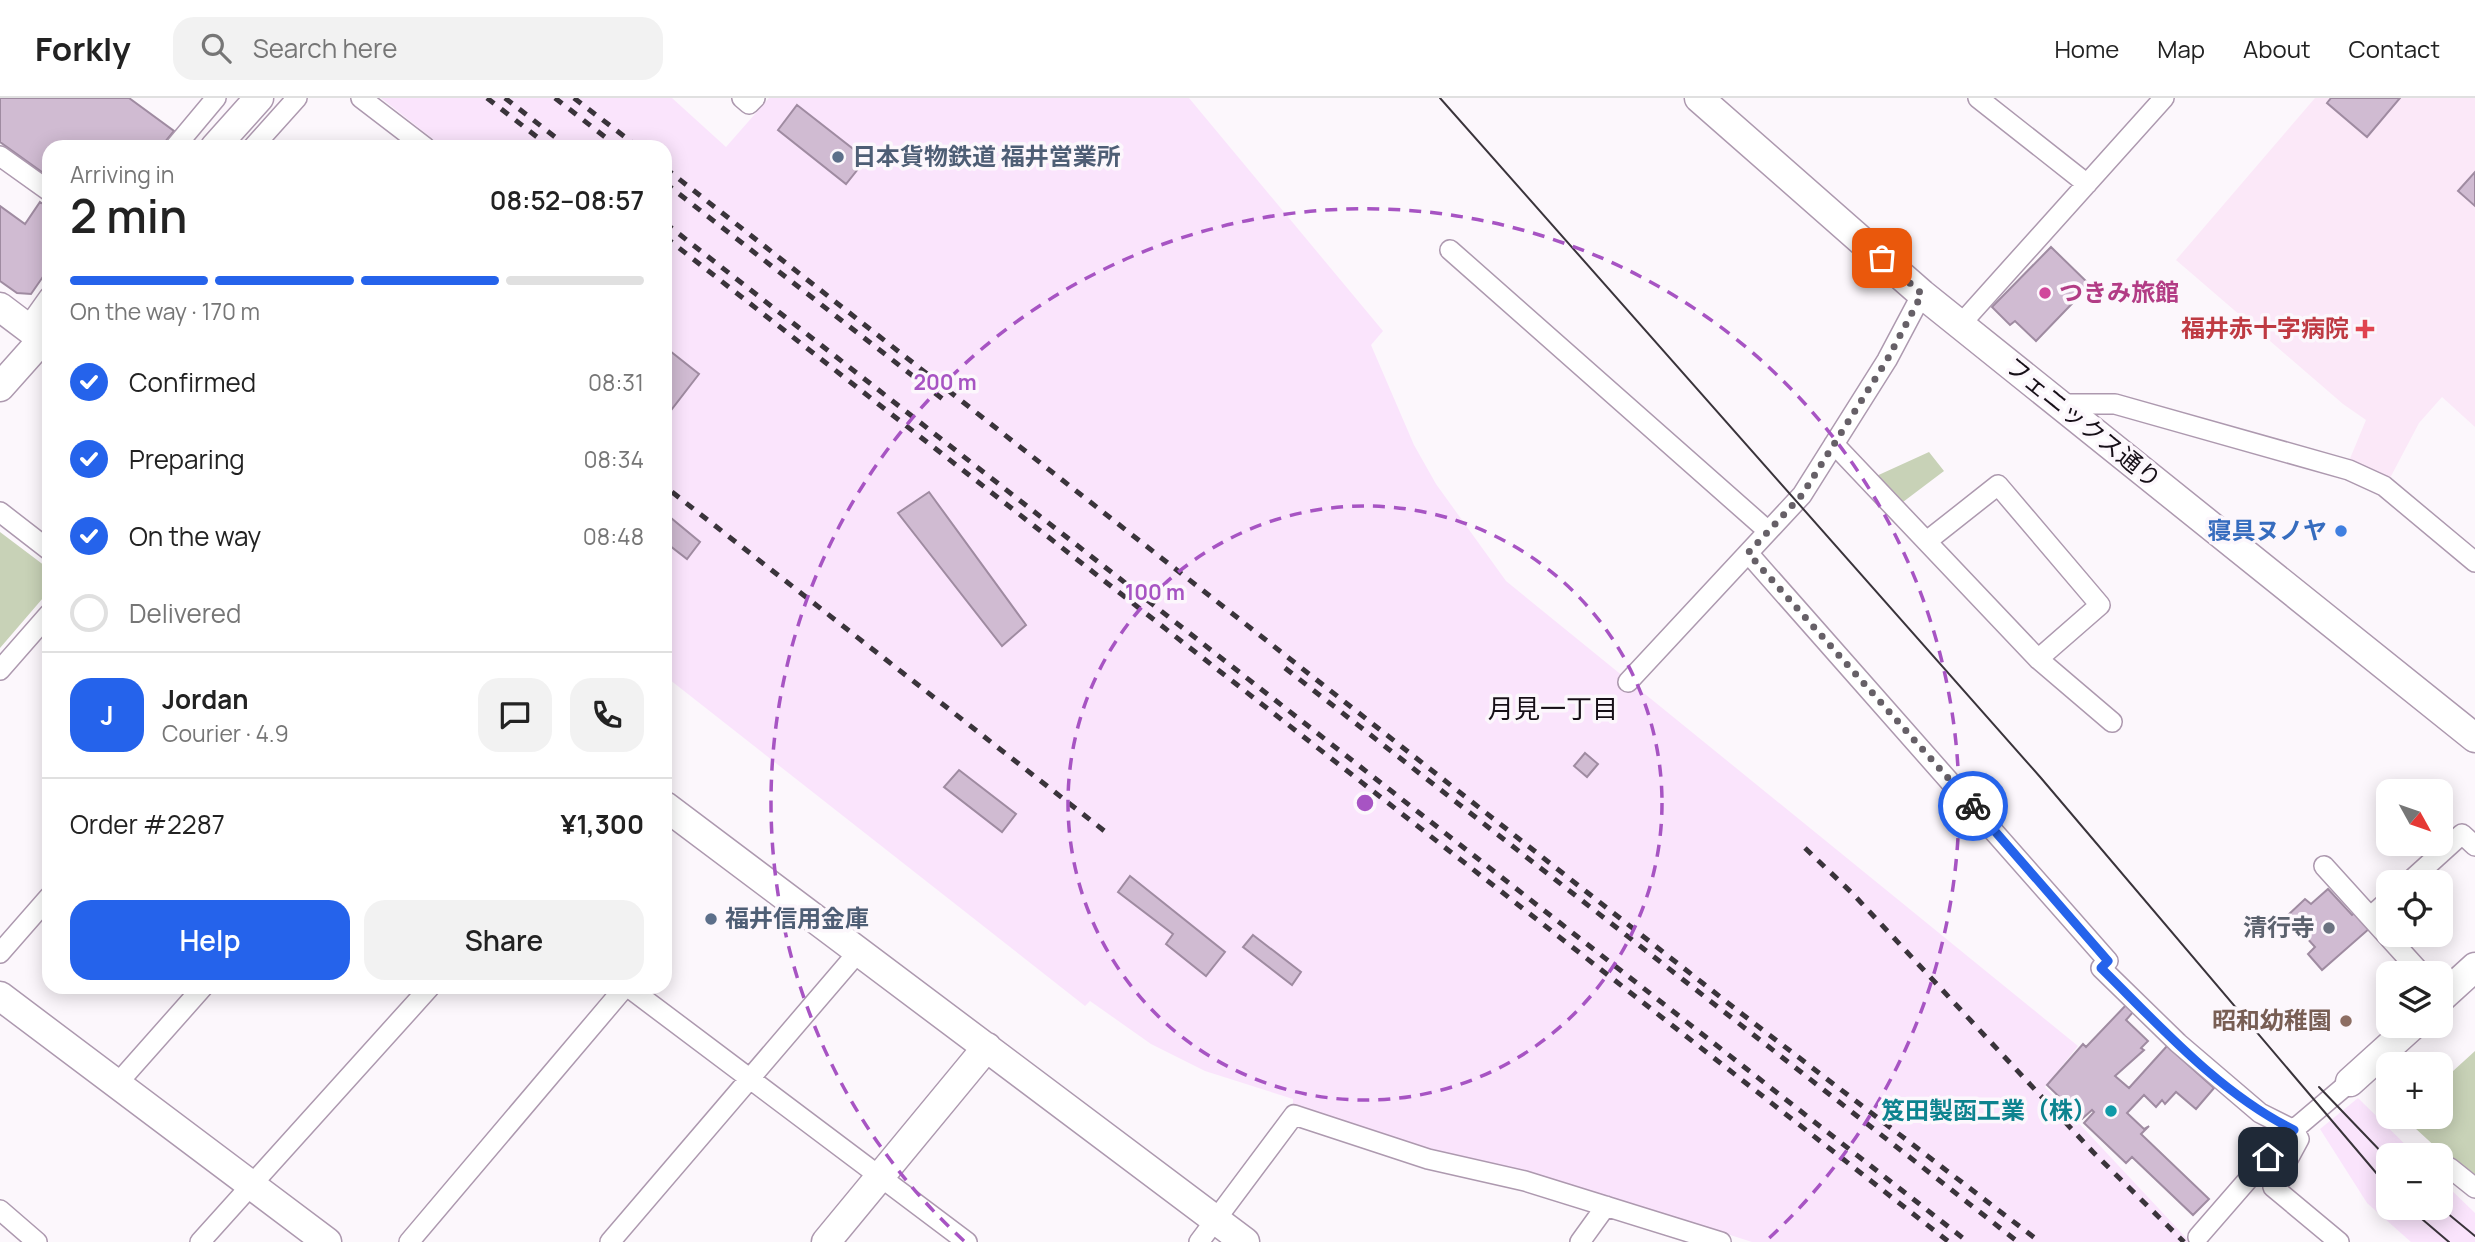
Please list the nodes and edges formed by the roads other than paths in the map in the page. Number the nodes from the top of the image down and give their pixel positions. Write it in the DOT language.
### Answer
graph roads {
  1 [pos="216,98"];
  2 [pos="259,98"];
  3 [pos="297,98"];
  4 [pos="361,98"];
  5 [pos="742,98"];
  6 [pos="755,98"];
  7 [pos="1699,98"];
  8 [pos="1978,98"];
  9 [pos="2164,98"];
  10 [pos="181,140"];
  11 [pos="221,140"];
  12 [pos="259,140"];
  13 [pos="416,140"];
  14 [pos="0,156"];
  15 [pos="2087,184"];
  16 [pos="42,186"];
  17 [pos="1450,250"];
  18 [pos="1922,294"];
  19 [pos="0,307"];
  20 [pos="1960,325"];
  21 [pos="42,336"];
  22 [pos="0,387"];
  23 [pos="2059,404"];
  24 [pos="1834,444"];
  25 [pos="0,512"];
  26 [pos="1768,531"];
  27 [pos="1927,541"];
  28 [pos="42,545"];
  29 [pos="1748,553"];
  30 [pos="2475,562"];
  31 [pos="42,622"];
  32 [pos="2038,659"];
  33 [pos="0,670"];
  34 [pos="1628,682"];
  35 [pos="2112,722"];
  36 [pos="2475,738"];
  37 [pos="672,811"];
  38 [pos="2475,846"];
  39 [pos="2323,866"];
  40 [pos="2422,870"];
  41 [pos="42,905"];
  42 [pos="2376,912"];
  43 [pos="2370,917"];
  44 [pos="859,951"];
  45 [pos="0,953"];
  46 [pos="2410,961"];
  47 [pos="2475,967"];
  48 [pos="2453,987"];
  49 [pos="196,994"];
  50 [pos="423,994"];
  51 [pos="621,994"];
  52 [pos="636,994"];
  53 [pos="0,996"];
  54 [pos="2399,1038"];
  55 [pos="987,1047"];
  56 [pos="752,1080"];
  57 [pos="2350,1082"];
  58 [pos="117,1084"];
  59 [pos="2294,1130"];
  60 [pos="2453,1170"];
  61 [pos="882,1177"];
  62 [pos="253,1186"];
  63 [pos="2475,1188"];
  64 [pos="1606,1206"];
  65 [pos="0,1210"];
  66 [pos="1207,1231"];
  67 [pos="2198,1237"];
  68 [pos="37,1242"];
  69 [pos="200,1242"];
  70 [pos="327,1242"];
  71 [pos="409,1242"];
  72 [pos="610,1242"];
  73 [pos="826,1242"];
  74 [pos="967,1242"];
  75 [pos="1245,1242"];
  76 [pos="1580,1242"];
  77 [pos="1721,1242"];
  78 [pos="2339,1242"];
  1 -- 10 [label="street"];
  2 -- 11 [label="street"];
  3 -- 12 [label="street"];
  4 -- 13 [label="street"];
  5 -- 6 [label="street"];
  7 -- 18 [label="street, フェニックス通り"];
  8 -- 15 [label="street"];
  9 -- 15 [label="street"];
  14 -- 16 [label="street"];
  15 -- 20 [label="street"];
  17 -- 26 [label="street"];
  18 -- 20 [label="street, フェニックス通り"];
  18 -- 24 [label="street"];
  19 -- 21 [label="street"];
  20 -- 23 [label="street, フェニックス通り"];
  21 -- 22 [label="street"];
  23 -- 30 [label="street"];
  23 -- 36 [label="street, フェニックス通り"];
  24 -- 26 [label="street"];
  24 -- 27 [label="street"];
  25 -- 28 [label="street"];
  26 -- 29 [label="street"];
  27 -- 32 [label="street"];
  27 -- 32 [label="street"];
  29 -- 34 [label="street"];
  29 -- 59 [label="street"];
  31 -- 33 [label="street"];
  32 -- 35 [label="street"];
  37 -- 44 [label="street"];
  38 -- 40 [label="street"];
  39 -- 43 [label="street"];
  41 -- 45 [label="street"];
  42 -- 43 [label="street"];
  43 -- 46 [label="street"];
  44 -- 55 [label="street"];
  44 -- 56 [label="street"];
  47 -- 48 [label="street"];
  49 -- 58 [label="street"];
  50 -- 62 [label="street"];
  51 -- 71 [label="street"];
  52 -- 56 [label="street"];
  53 -- 58 [label="street"];
  54 -- 57 [label="street"];
  55 -- 61 [label="street"];
  55 -- 66 [label="street"];
  56 -- 61 [label="street"];
  56 -- 72 [label="street"];
  57 -- 59 [label="street"];
  58 -- 62 [label="street"];
  59 -- 67 [label="street"];
  59 -- 78 [label="street"];
  60 -- 63 [label="street"];
  61 -- 73 [label="street"];
  61 -- 74 [label="street"];
  62 -- 69 [label="street"];
  62 -- 70 [label="street"];
  64 -- 66 [label="street"];
  64 -- 76 [label="street"];
  64 -- 77 [label="street"];
  65 -- 68 [label="street"];
  66 -- 75 [label="street"];
}
